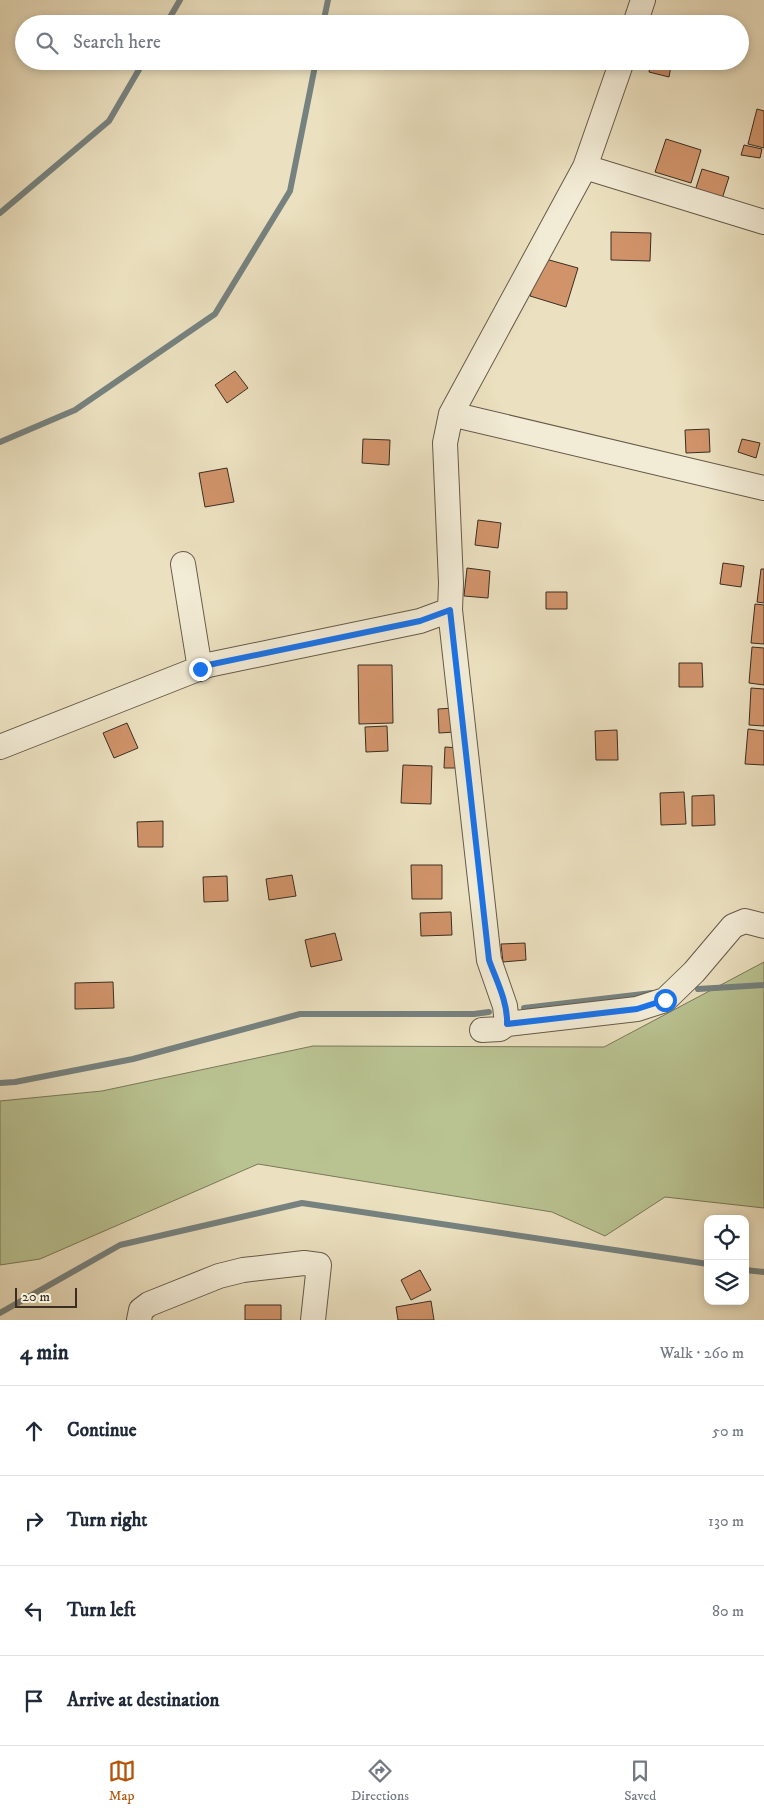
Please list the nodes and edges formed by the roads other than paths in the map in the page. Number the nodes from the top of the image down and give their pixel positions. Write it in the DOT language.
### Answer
graph roads {
  1 [pos="643,0"];
  2 [pos="638,15"];
  3 [pos="619,70"];
  4 [pos="585,167"];
  5 [pos="762,215"];
  6 [pos="451,414"];
  7 [pos="764,488"];
  8 [pos="183,564"];
  9 [pos="450,610"];
  10 [pos="200,669"];
  11 [pos="0,747"];
  12 [pos="764,926"];
  13 [pos="507,1024"];
  14 [pos="482,1030"];
  15 [pos="139,1320"];
  16 [pos="313,1320"];
  1 -- 2 [label="street"];
  3 -- 4 [label="street"];
  4 -- 5 [label="street"];
  4 -- 6 [label="street"];
  6 -- 7 [label="street"];
  6 -- 9 [label="street"];
  8 -- 10 [label="street"];
  9 -- 10 [label="street"];
  9 -- 13 [label="street"];
  10 -- 11 [label="street"];
  12 -- 13 [label="street"];
  13 -- 14 [label="street"];
  15 -- 16 [label="street"];
}
